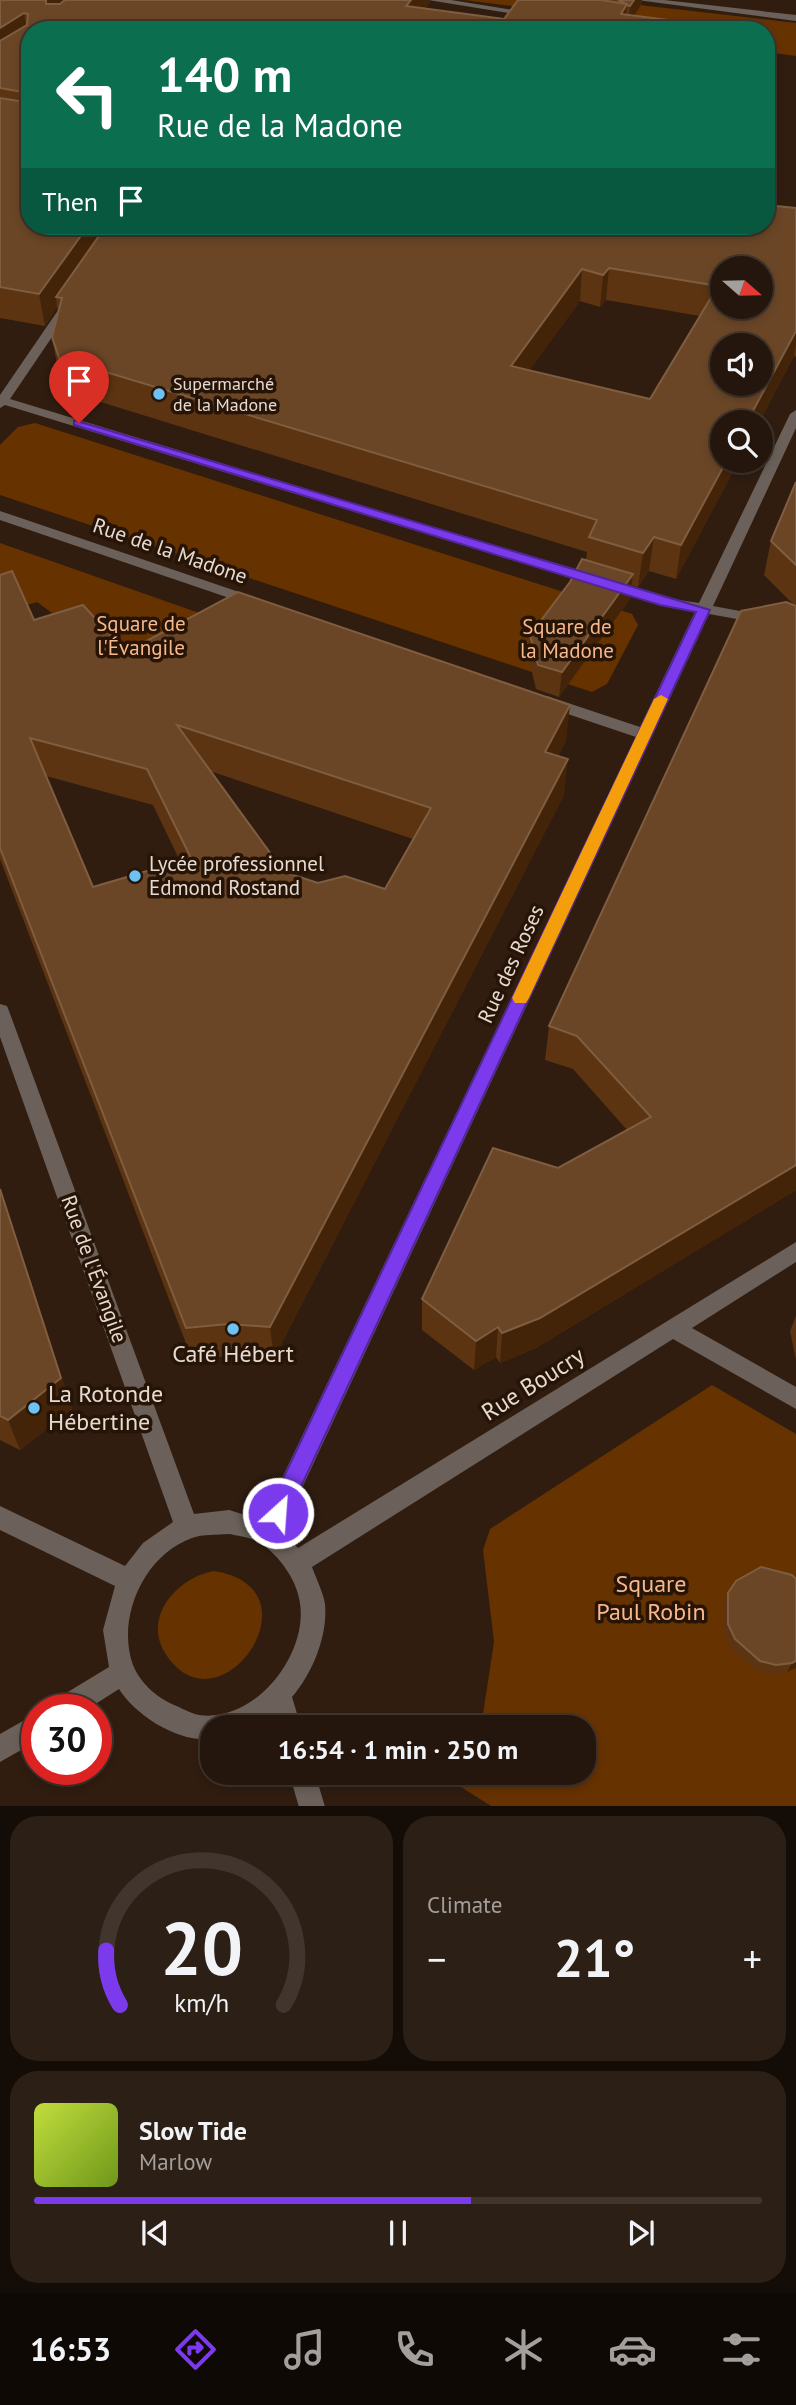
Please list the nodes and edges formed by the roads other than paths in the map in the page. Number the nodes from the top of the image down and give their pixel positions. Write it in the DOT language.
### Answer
graph roads {
  1 [pos="432,0"];
  2 [pos="641,0"];
  3 [pos="543,15"];
  4 [pos="796,18"];
  5 [pos="77,292"];
  6 [pos="2,402"];
  7 [pos="796,414"];
  8 [pos="0,515"];
  9 [pos="276,609"];
  10 [pos="704,610"];
  11 [pos="796,636"];
  12 [pos="527,694"];
  13 [pos="645,734"];
  14 [pos="0,1010"];
  15 [pos="796,1251"];
  16 [pos="673,1328"];
  17 [pos="796,1399"];
  18 [pos="0,1518"];
  19 [pos="187,1528"];
  20 [pos="268,1534"];
  21 [pos="299,1562"];
  22 [pos="128,1580"];
  23 [pos="123,1672"];
  24 [pos="88,1694"];
  25 [pos="279,1697"];
  26 [pos="284,1715"];
  27 [pos="21,1736"];
  28 [pos="0,1749"];
  29 [pos="306,1785"];
  30 [pos="312,1806"];
  1 -- 3 [label="street"];
  2 -- 4 [label="street"];
  5 -- 6 [label="street"];
  6 -- 10 [label="street"];
  7 -- 10 [label="street, Rue des Roses"];
  8 -- 9 [label="street, Rue de la Madone"];
  10 -- 11 [label="street"];
  10 -- 13 [label="street, Rue des Roses"];
  12 -- 13 [label="street"];
  13 -- 20 [label="street, Rue des Roses"];
  14 -- 19 [label="street, Rue de l'Évangile"];
  15 -- 16 [label="street, Rue Boucry"];
  16 -- 17 [label="street"];
  16 -- 21 [label="street, Rue Boucry"];
  18 -- 22 [label="street"];
  19 -- 20 [label="street"];
  19 -- 22 [label="street"];
  20 -- 21 [label="street"];
  21 -- 25 [label="street"];
  22 -- 23 [label="street"];
  23 -- 24 [label="street"];
  23 -- 25 [label="street"];
  25 -- 26 [label="street"];
  27 -- 28 [label="street"];
  29 -- 30 [label="street"];
}
